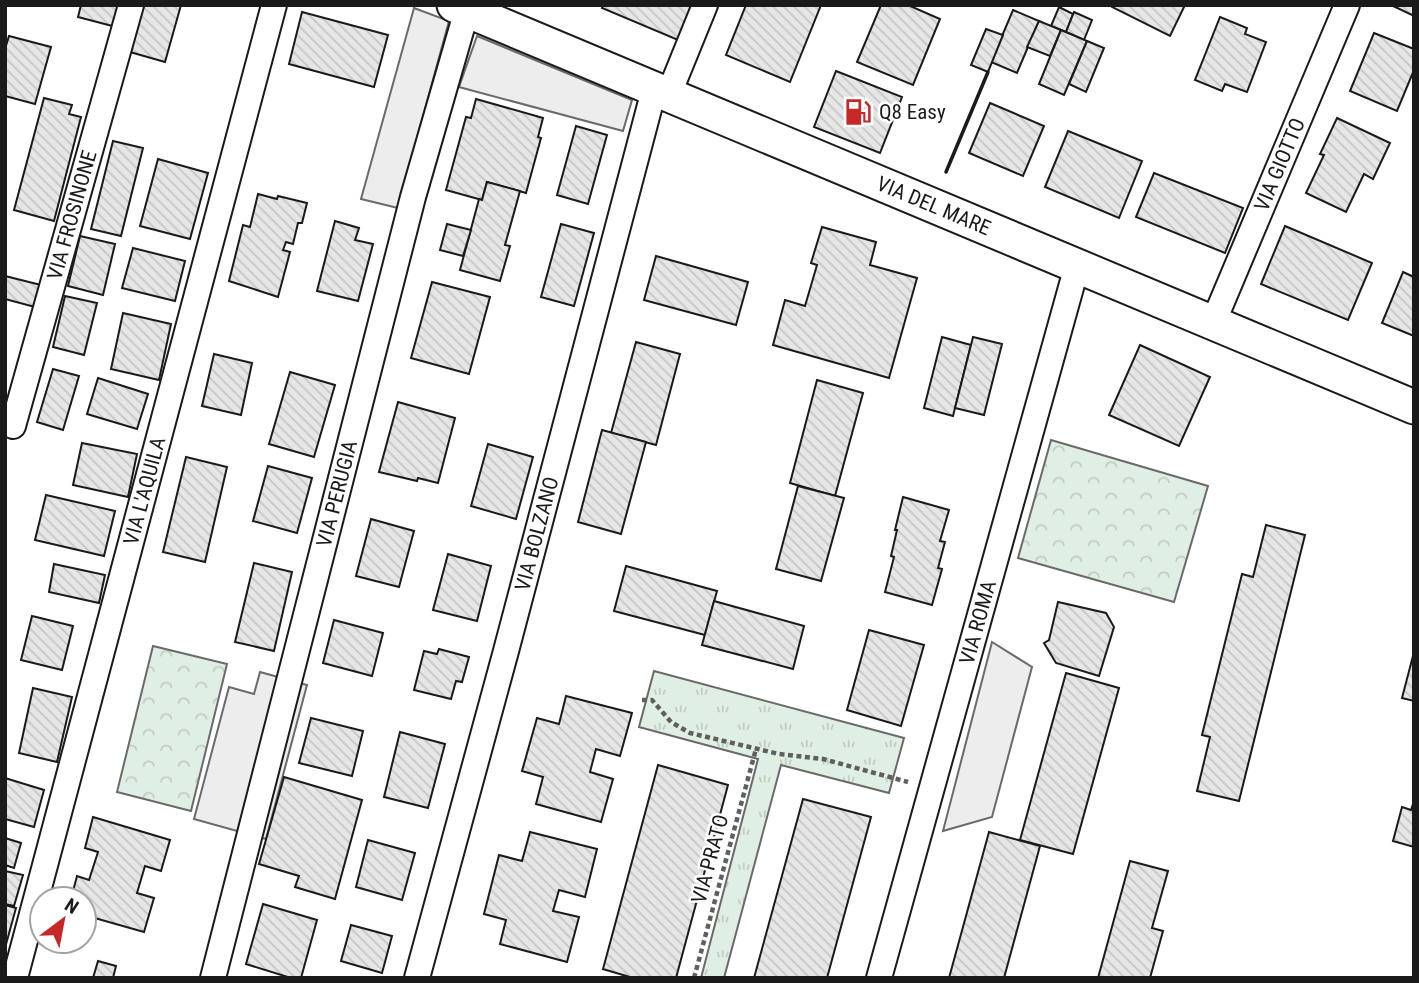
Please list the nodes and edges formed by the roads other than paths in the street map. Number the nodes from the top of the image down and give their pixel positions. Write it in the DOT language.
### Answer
graph roads {
  1 [pos="131,5"];
  2 [pos="274,5"];
  3 [pos="705,5"];
  4 [pos="461,8"];
  5 [pos="1338,8"];
  6 [pos="661,93"];
  7 [pos="1077,266"];
  8 [pos="1213,323"];
  9 [pos="1414,407"];
  10 [pos="13,426"];
  11 [pos="15,978"];
  12 [pos="213,978"];
  13 [pos="417,978"];
  14 [pos="879,978"];
  1 -- 10 [label="street, VIA FROSINONE"];
  2 -- 11 [label="street, VIA L'AQUILA"];
  3 -- 6 [label="street, VIA BOLZANO"];
  4 -- 6 [label="main road, VIA DEL MARE"];
  4 -- 12 [label="street, VIA PERUGIA"];
  5 -- 8 [label="street, VIA GIOTTO"];
  6 -- 7 [label="main road, VIA DEL MARE"];
  6 -- 13 [label="street, VIA BOLZANO"];
  7 -- 8 [label="main road, VIA DEL MARE"];
  7 -- 14 [label="street, VIA ROMA"];
  8 -- 9 [label="main road, VIA DEL MARE"];
}
